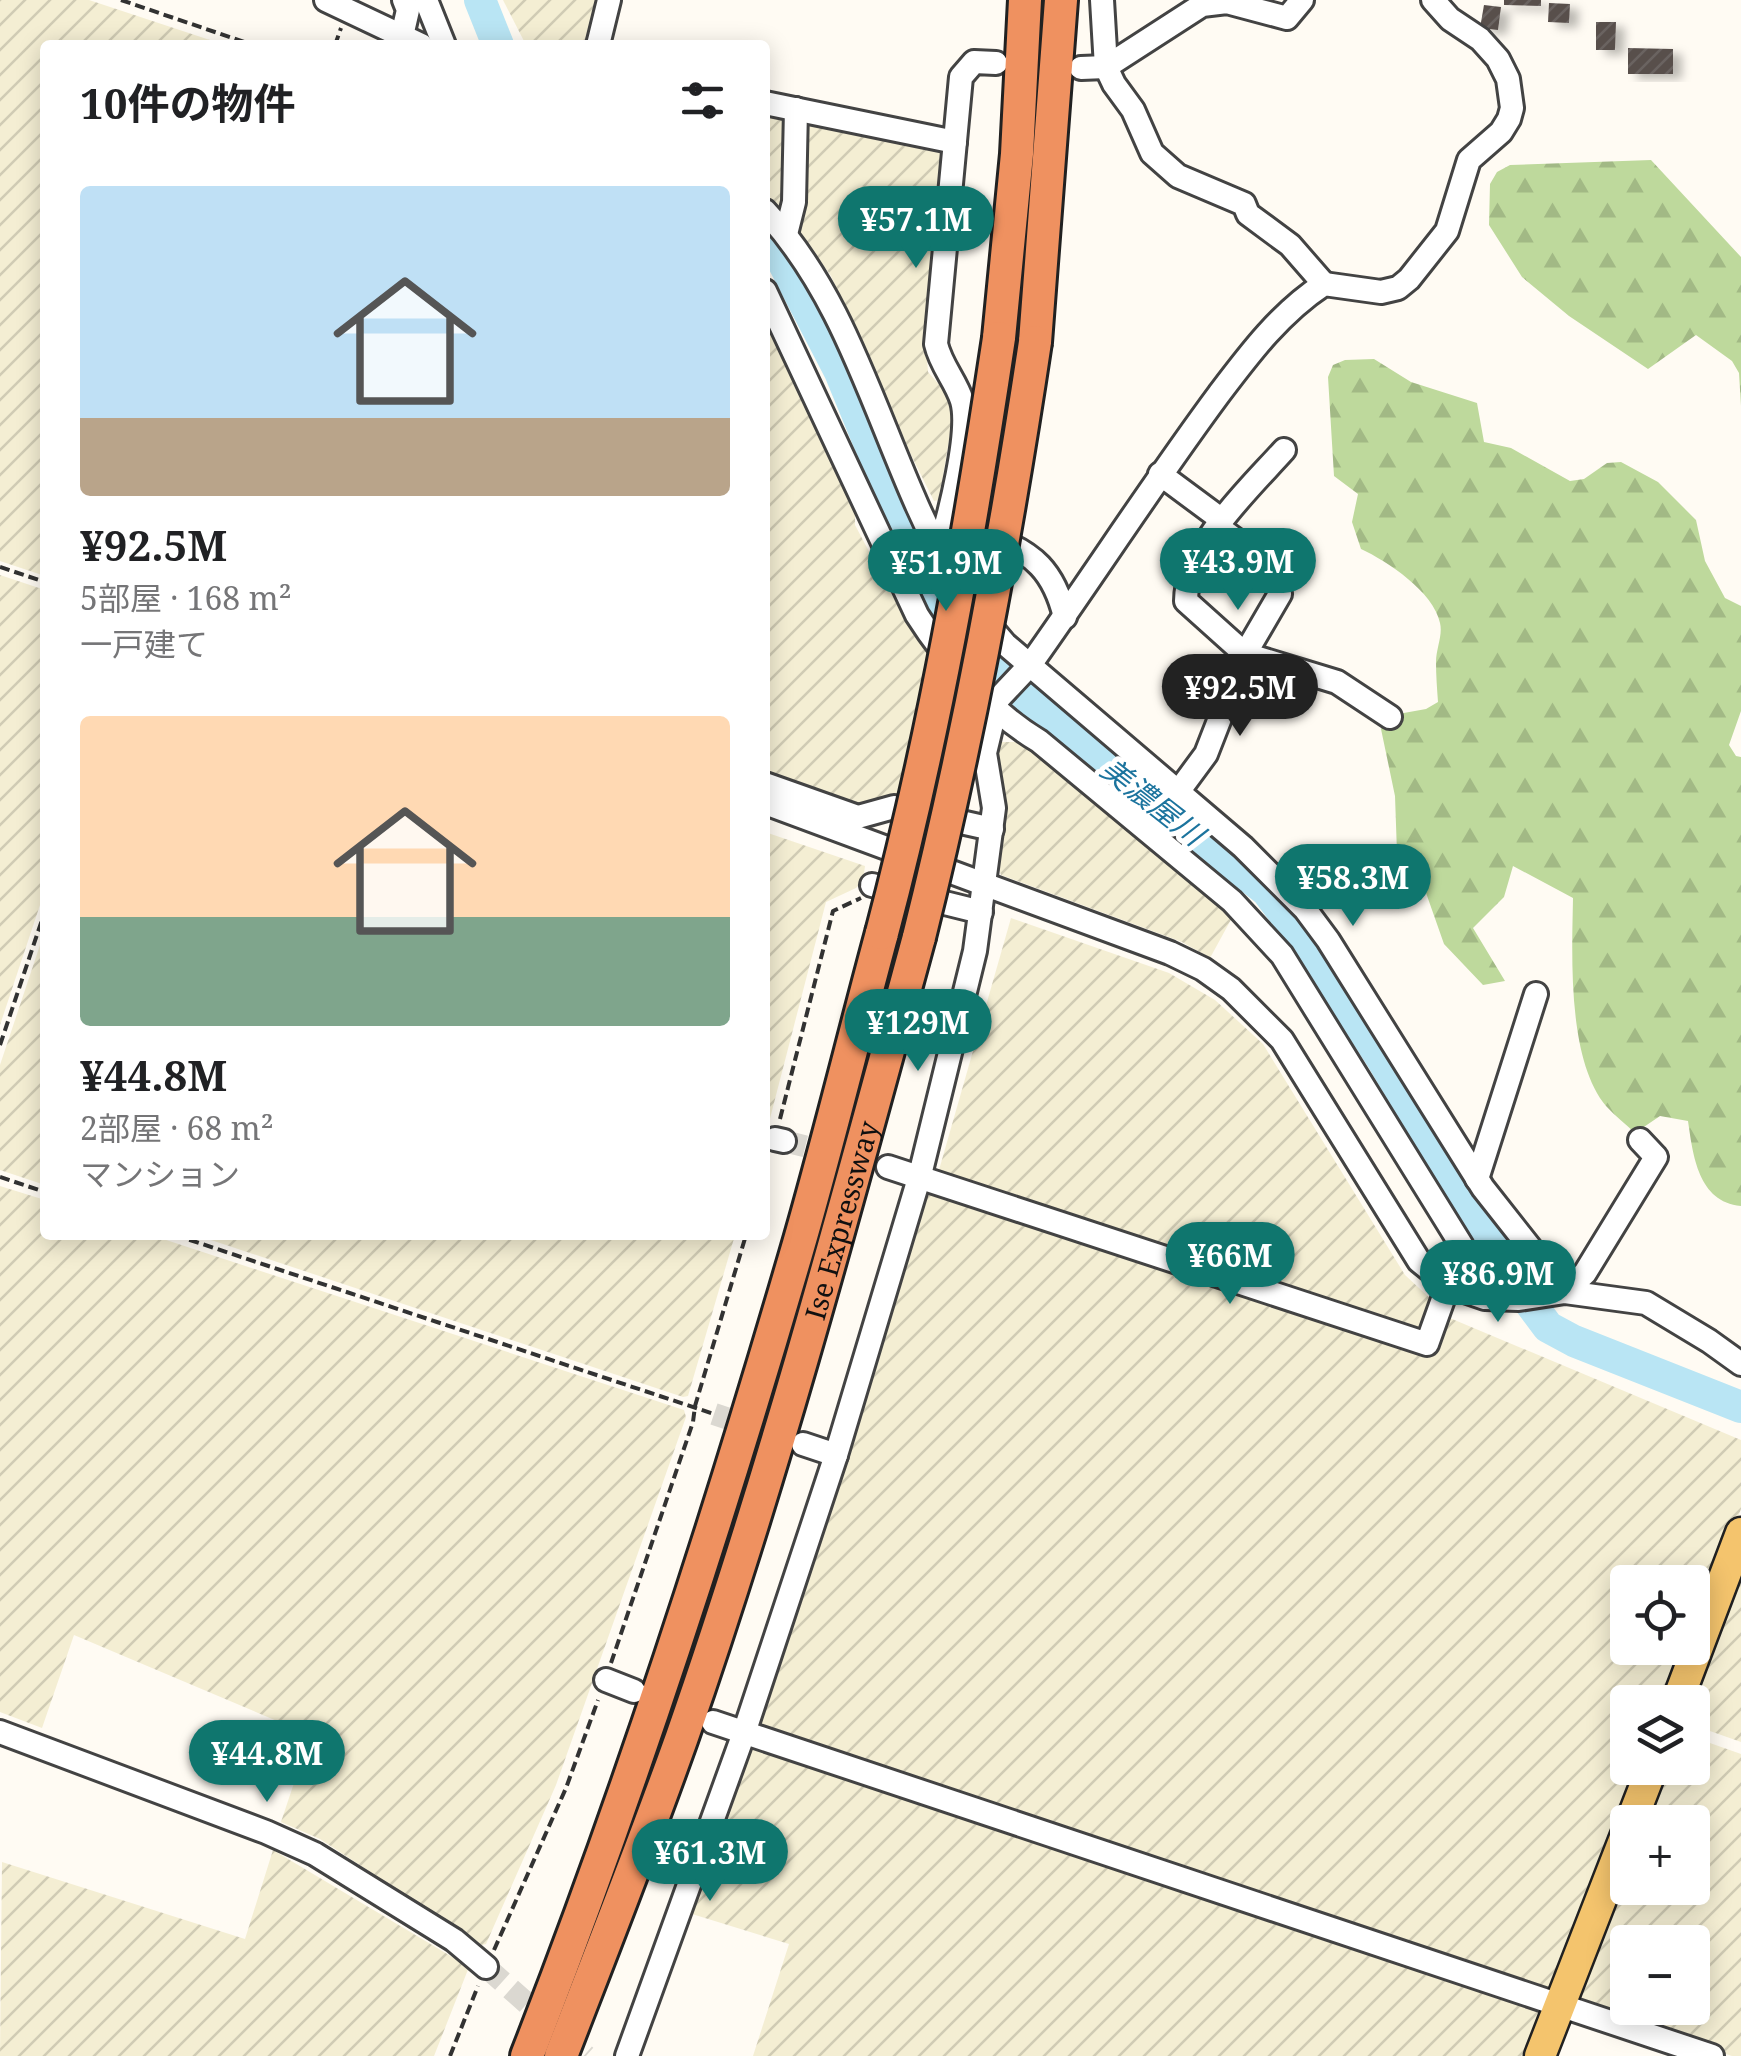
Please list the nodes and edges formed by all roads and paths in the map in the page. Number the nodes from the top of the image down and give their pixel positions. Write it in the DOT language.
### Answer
graph roads {
  1 [pos="122,0"];
  2 [pos="326,0"];
  3 [pos="404,0"];
  4 [pos="426,0"];
  5 [pos="609,0"];
  6 [pos="1025,0"];
  7 [pos="1061,0"];
  8 [pos="1102,0"];
  9 [pos="1302,0"];
  10 [pos="1433,0"];
  11 [pos="238,40"];
  12 [pos="411,40"];
  13 [pos="442,40"];
  14 [pos="599,40"];
  15 [pos="996,63"];
  16 [pos="1106,67"];
  17 [pos="1081,68"];
  18 [pos="770,103"];
  19 [pos="796,109"];
  20 [pos="955,142"];
  21 [pos="770,216"];
  22 [pos="786,234"];
  23 [pos="1324,284"];
  24 [pos="770,302"];
  25 [pos="1284,450"];
  26 [pos="1160,474"];
  27 [pos="1220,523"];
  28 [pos="946,526"];
  29 [pos="938,549"];
  30 [pos="0,567"];
  31 [pos="40,580"];
  32 [pos="1065,617"];
  33 [pos="1245,654"];
  34 [pos="1026,669"];
  35 [pos="997,704"];
  36 [pos="1390,716"];
  37 [pos="770,786"];
  38 [pos="1178,792"];
  39 [pos="770,805"];
  40 [pos="992,829"];
  41 [pos="986,883"];
  42 [pos="872,885"];
  43 [pos="981,912"];
  44 [pos="40,926"];
  45 [pos="1536,994"];
  46 [pos="0,1046"];
  47 [pos="780,1140"];
  48 [pos="1640,1140"];
  49 [pos="888,1167"];
  50 [pos="920,1175"];
  51 [pos="0,1177"];
  52 [pos="1477,1178"];
  53 [pos="40,1190"];
  54 [pos="191,1240"];
  55 [pos="745,1240"];
  56 [pos="1450,1286"];
  57 [pos="1558,1293"];
  58 [pos="1741,1364"];
  59 [pos="695,1406"];
  60 [pos="714,1414"];
  61 [pos="803,1444"];
  62 [pos="836,1455"];
  63 [pos="1741,1534"];
  64 [pos="606,1680"];
  65 [pos="1683,1685"];
  66 [pos="634,1691"];
  67 [pos="713,1722"];
  68 [pos="0,1732"];
  69 [pos="744,1734"];
  70 [pos="1610,1876"];
  71 [pos="588,1898"];
  72 [pos="486,1967"];
  73 [pos="1560,2005"];
  74 [pos="450,2056"];
  75 [pos="509,2056"];
  76 [pos="527,2056"];
  77 [pos="562,2056"];
  78 [pos="627,2056"];
  79 [pos="1540,2056"];
  80 [pos="1712,2056"];
  1 -- 11 [label="path"];
  2 -- 12 [label="street"];
  3 -- 12 [label="street"];
  4 -- 13 [label="street"];
  5 -- 14 [label="street"];
  6 -- 71 [label="highway, Ise Expressway, bridge"];
  7 -- 77 [label="highway, Ise Expressway, bridge"];
  8 -- 16 [label="street"];
  9 -- 16 [label="street"];
  10 -- 23 [label="street"];
  15 -- 20 [label="street"];
  16 -- 17 [label="street"];
  16 -- 23 [label="street"];
  18 -- 19 [label="street"];
  19 -- 20 [label="street"];
  19 -- 22 [label="street"];
  20 -- 28 [label="street"];
  21 -- 22 [label="street"];
  22 -- 29 [label="street"];
  23 -- 26 [label="street"];
  24 -- 35 [label="street"];
  25 -- 27 [label="street"];
  26 -- 27 [label="street"];
  26 -- 32 [label="street"];
  27 -- 33 [label="street"];
  27 -- 33 [label="street"];
  28 -- 29 [label="street"];
  28 -- 32 [label="street"];
  29 -- 34 [label="street"];
  30 -- 31 [label="path"];
  32 -- 34 [label="street"];
  33 -- 36 [label="street"];
  33 -- 38 [label="street"];
  34 -- 35 [label="street"];
  34 -- 38 [label="street"];
  35 -- 40 [label="street"];
  35 -- 56 [label="street"];
  37 -- 40 [label="street"];
  38 -- 52 [label="street"];
  39 -- 41 [label="street"];
  40 -- 41 [label="street"];
  41 -- 43 [label="street"];
  41 -- 56 [label="street"];
  42 -- 43 [label="street"];
  42 -- 47 [label="path"];
  43 -- 50 [label="street"];
  44 -- 46 [label="path"];
  45 -- 52 [label="street"];
  48 -- 57 [label="street"];
  49 -- 50 [label="street"];
  50 -- 56 [label="street"];
  50 -- 62 [label="street"];
  51 -- 53 [label="path"];
  52 -- 57 [label="street"];
  54 -- 59 [label="path"];
  55 -- 59 [label="path"];
  56 -- 57 [label="street"];
  57 -- 58 [label="street"];
  59 -- 60 [label="path"];
  59 -- 64 [label="path"];
  61 -- 62 [label="street"];
  62 -- 69 [label="street"];
  63 -- 65 [label="main road"];
  64 -- 66 [label="street"];
  64 -- 72 [label="path"];
  67 -- 69 [label="street"];
  68 -- 72 [label="street"];
  69 -- 73 [label="street"];
  69 -- 78 [label="street"];
  70 -- 73 [label="main road"];
  71 -- 75 [label="highway"];
  71 -- 76 [label="highway, Ise Expressway"];
  72 -- 74 [label="path"];
  73 -- 79 [label="main road"];
  73 -- 80 [label="street"];
}
